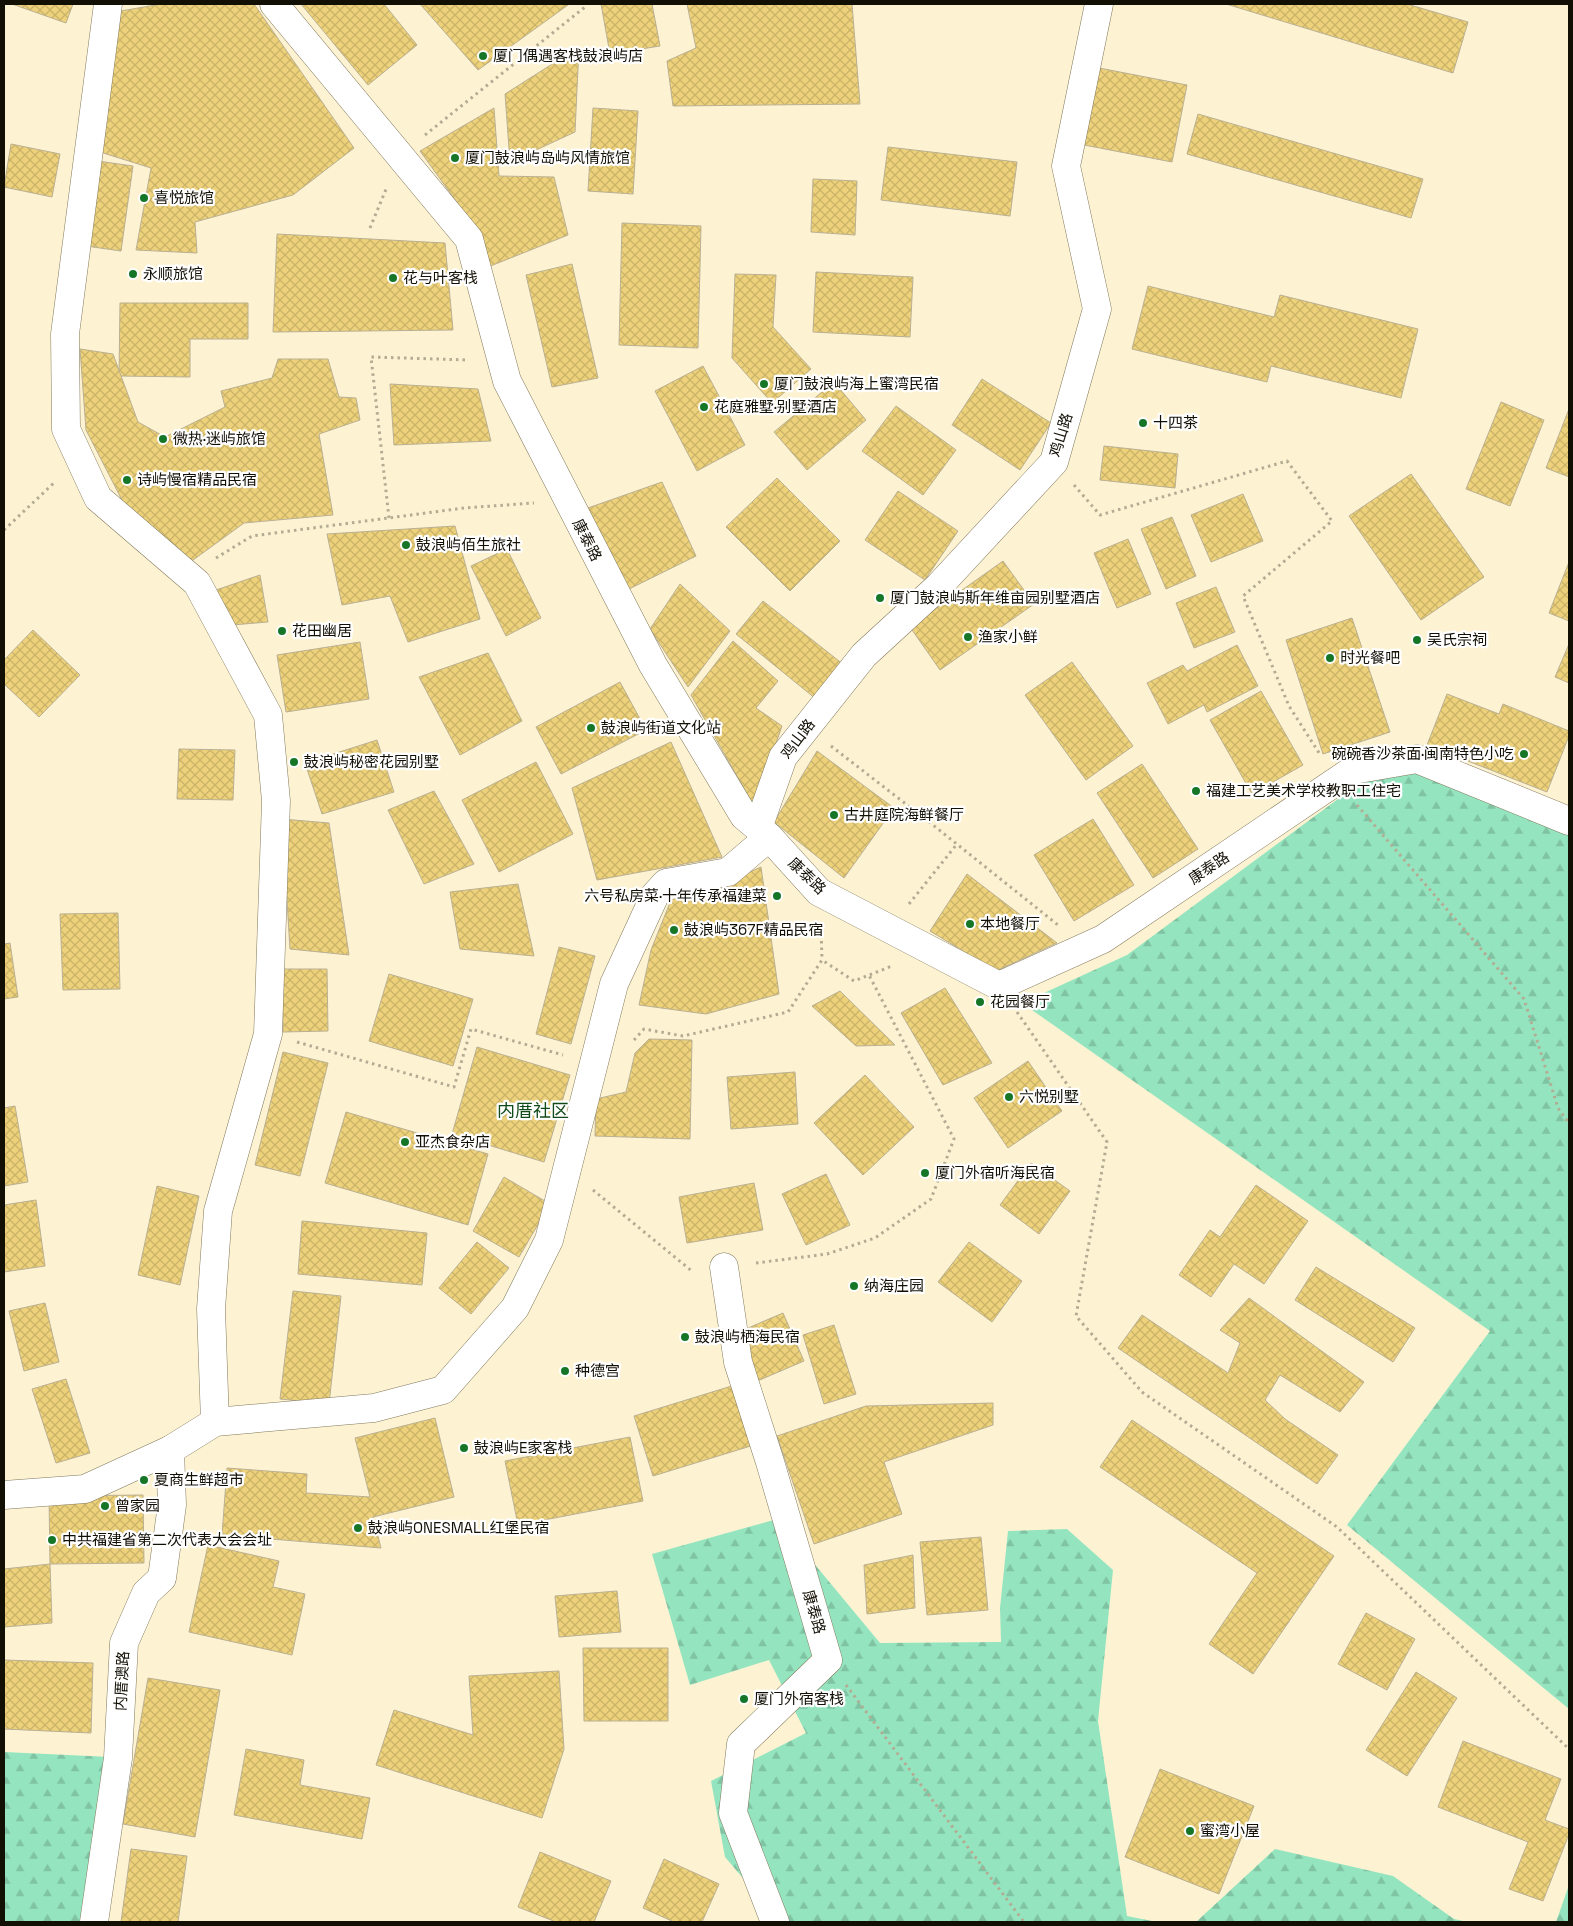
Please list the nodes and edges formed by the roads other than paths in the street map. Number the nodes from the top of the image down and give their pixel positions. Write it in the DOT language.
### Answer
graph roads {
  1 [pos="108,4"];
  2 [pos="274,4"];
  3 [pos="1099,4"];
  4 [pos="1569,821"];
  5 [pos="764,832"];
  6 [pos="724,1268"];
  7 [pos="215,1422"];
  8 [pos="170,1450"];
  9 [pos="4,1495"];
  10 [pos="94,1922"];
  11 [pos="775,1922"];
  1 -- 7 [label="street"];
  2 -- 5 [label="street, 康泰路"];
  3 -- 5 [label="street, 鸡山路"];
  4 -- 5 [label="street, 康泰路"];
  5 -- 7 [label="street"];
  6 -- 11 [label="street, 康泰路"];
  7 -- 8 [label="street"];
  8 -- 9 [label="street"];
  8 -- 10 [label="street, 内厝澳路"];
}
